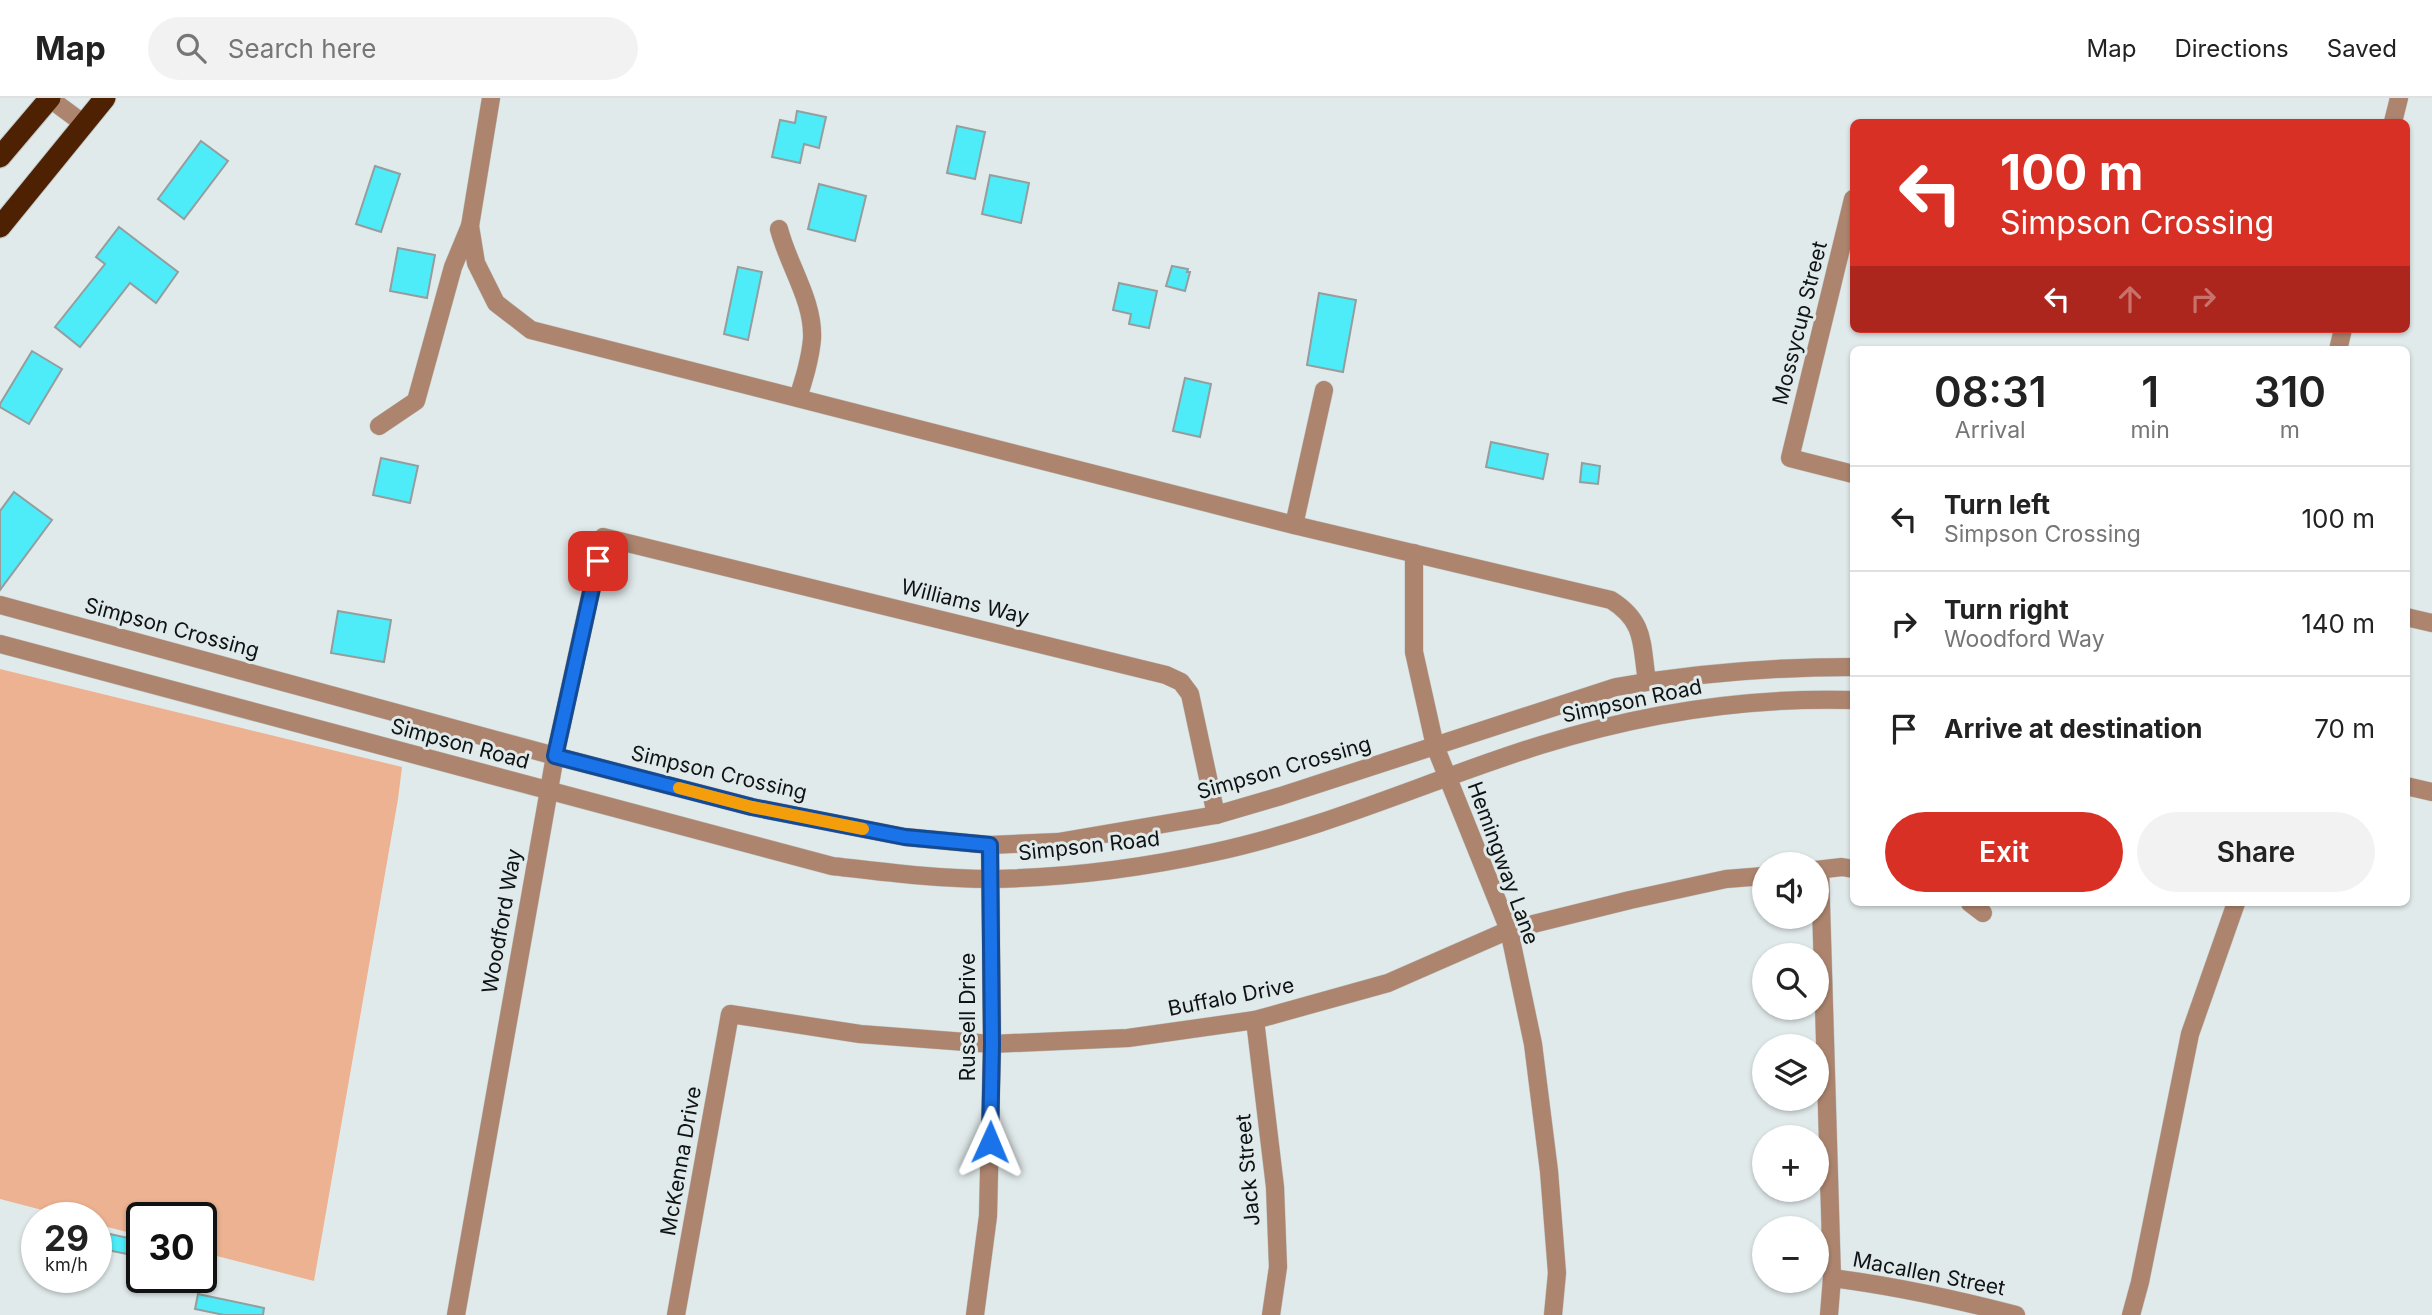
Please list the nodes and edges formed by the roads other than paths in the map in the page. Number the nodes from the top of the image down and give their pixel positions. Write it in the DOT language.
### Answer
graph roads {
  1 [pos="49,98"];
  2 [pos="105,98"];
  3 [pos="491,98"];
  4 [pos="2399,98"];
  5 [pos="2394,119"];
  6 [pos="84,124"];
  7 [pos="0,157"];
  8 [pos="1850,211"];
  9 [pos="470,226"];
  10 [pos="0,228"];
  11 [pos="779,229"];
  12 [pos="1324,390"];
  13 [pos="798,398"];
  14 [pos="379,426"];
  15 [pos="1850,473"];
  16 [pos="1294,525"];
  17 [pos="603,537"];
  18 [pos="1414,553"];
  19 [pos="0,605"];
  20 [pos="2410,618"];
  21 [pos="2432,623"];
  22 [pos="0,644"];
  23 [pos="1850,667"];
  24 [pos="1647,681"];
  25 [pos="1850,700"];
  26 [pos="1435,746"];
  27 [pos="555,756"];
  28 [pos="1447,778"];
  29 [pos="2410,787"];
  30 [pos="548,791"];
  31 [pos="2432,792"];
  32 [pos="1216,815"];
  33 [pos="990,845"];
  34 [pos="1850,869"];
  35 [pos="1829,870"];
  36 [pos="1752,877"];
  37 [pos="990,878"];
  38 [pos="2235,906"];
  39 [pos="1820,929"];
  40 [pos="1509,930"];
  41 [pos="730,1014"];
  42 [pos="1255,1020"];
  43 [pos="992,1044"];
  44 [pos="1832,1278"];
  45 [pos="456,1315"];
  46 [pos="676,1315"];
  47 [pos="975,1315"];
  48 [pos="1271,1315"];
  49 [pos="1553,1315"];
  50 [pos="1829,1315"];
  51 [pos="2016,1315"];
  52 [pos="2131,1315"];
  1 -- 6 [label="street"];
  1 -- 7 [label="highway"];
  2 -- 6 [label="highway"];
  3 -- 9 [label="street, Simpson Road"];
  4 -- 5 [label="street"];
  6 -- 10 [label="highway"];
  8 -- 15 [label="street, Mossycup Street"];
  9 -- 13 [label="street, Simpson Road"];
  9 -- 14 [label="street"];
  11 -- 13 [label="street"];
  12 -- 16 [label="street"];
  13 -- 16 [label="street, Simpson Road"];
  16 -- 18 [label="street, Simpson Road"];
  17 -- 27 [label="street, Woodford Way"];
  17 -- 32 [label="street, Williams Way"];
  18 -- 24 [label="street, Simpson Road"];
  18 -- 26 [label="street, Hemingway Lane"];
  19 -- 27 [label="street, Simpson Crossing"];
  20 -- 21 [label="street"];
  22 -- 30 [label="street, Simpson Road"];
  23 -- 24 [label="street, Simpson Road"];
  24 -- 26 [label="street, Simpson Road"];
  25 -- 28 [label="street, Simpson Road"];
  26 -- 28 [label="street, Hemingway Lane"];
  26 -- 32 [label="street, Simpson Crossing"];
  27 -- 30 [label="street, Woodford Way"];
  27 -- 33 [label="street, Simpson Crossing"];
  28 -- 37 [label="street, Simpson Road"];
  28 -- 40 [label="street, Hemingway Lane"];
  29 -- 31 [label="street"];
  30 -- 37 [label="street, Simpson Road"];
  30 -- 45 [label="street, Woodford Way"];
  32 -- 33 [label="street, Simpson Crossing"];
  33 -- 37 [label="street, Russell Drive"];
  34 -- 35 [label="street"];
  36 -- 40 [label="street, Buffalo Drive"];
  37 -- 43 [label="street, Russell Drive"];
  38 -- 52 [label="street"];
  39 -- 44 [label="street"];
  40 -- 42 [label="street, Buffalo Drive"];
  40 -- 49 [label="street, Hemingway Lane"];
  41 -- 43 [label="street, Buffalo Drive"];
  41 -- 46 [label="street, McKenna Drive"];
  42 -- 43 [label="street, Buffalo Drive"];
  42 -- 48 [label="street, Jack Street"];
  43 -- 47 [label="street, Russell Drive"];
  44 -- 50 [label="street"];
  44 -- 51 [label="street, Macallen Street"];
}
